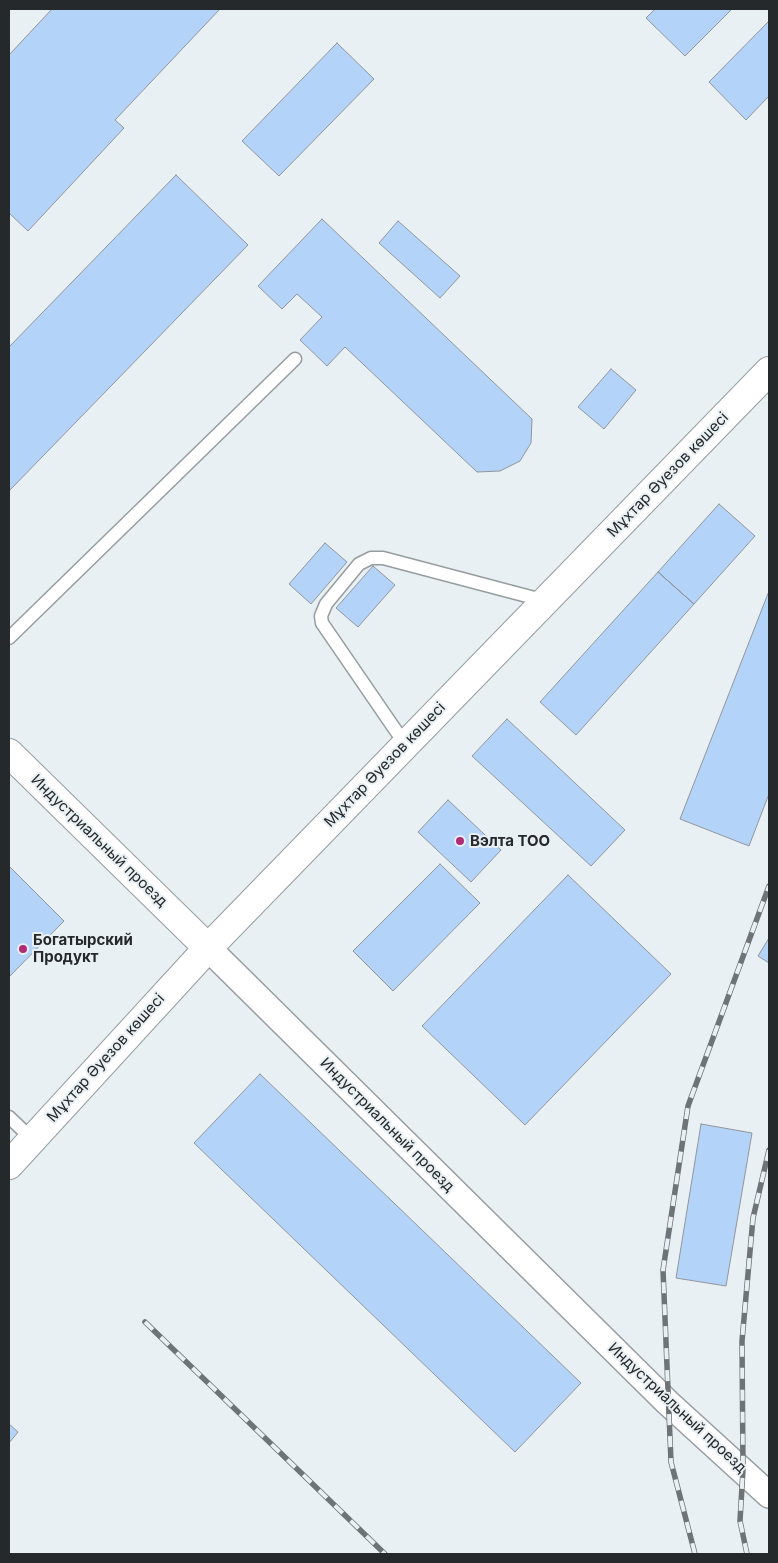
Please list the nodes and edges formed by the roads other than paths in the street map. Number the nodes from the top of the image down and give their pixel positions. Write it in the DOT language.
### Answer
graph roads {
  1 [pos="295,359"];
  2 [pos="769,371"];
  3 [pos="546,601"];
  4 [pos="9,638"];
  5 [pos="405,744"];
  6 [pos="9,753"];
  7 [pos="208,948"];
  8 [pos="9,1116"];
  9 [pos="32,1139"];
  10 [pos="9,1165"];
  11 [pos="769,1495"];
  1 -- 4 [label="lane"];
  2 -- 3 [label="street, Мұхтар Әуезов көшесі"];
  3 -- 5 [label="street, Мұхтар Әуезов көшесі"];
  3 -- 5 [label="lane"];
  5 -- 7 [label="street, Мұхтар Әуезов көшесі"];
  6 -- 7 [label="street, Индустриальный проезд"];
  7 -- 9 [label="street, Мұхтар Әуезов көшесі"];
  7 -- 11 [label="street, Индустриальный проезд"];
  8 -- 9 [label="lane"];
  9 -- 10 [label="street, Мұхтар Әуезов көшесі"];
}
